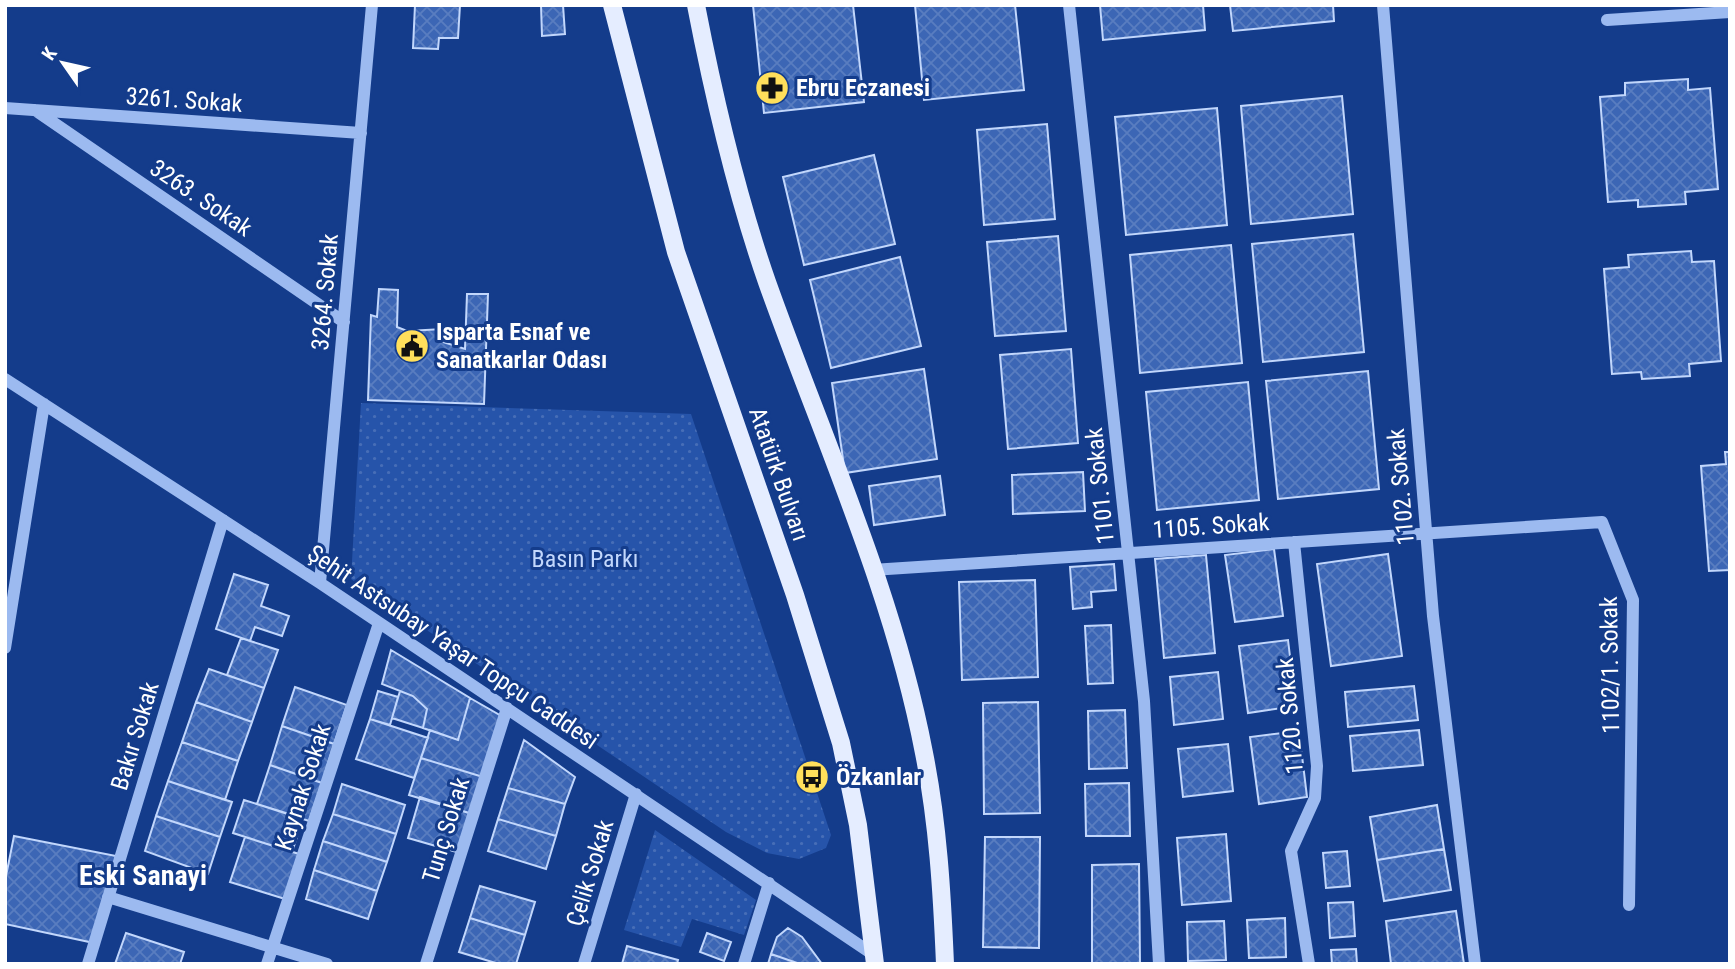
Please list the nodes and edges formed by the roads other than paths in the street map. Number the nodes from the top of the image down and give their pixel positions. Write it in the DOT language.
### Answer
graph roads {
  1 [pos="372,5"];
  2 [pos="612,5"];
  3 [pos="696,5"];
  4 [pos="1069,5"];
  5 [pos="1383,5"];
  6 [pos="1730,12"];
  7 [pos="1607,20"];
  8 [pos="5,108"];
  9 [pos="35,110"];
  10 [pos="361,133"];
  11 [pos="344,322"];
  12 [pos="5,379"];
  13 [pos="44,404"];
  14 [pos="223,520"];
  15 [pos="1426,532"];
  16 [pos="1294,542"];
  17 [pos="1129,553"];
  18 [pos="872,570"];
  19 [pos="320,583"];
  20 [pos="379,623"];
  21 [pos="5,648"];
  22 [pos="507,708"];
  23 [pos="636,794"];
  24 [pos="769,883"];
  25 [pos="108,897"];
  26 [pos="1629,905"];
  27 [pos="273,947"];
  28 [pos="874,959"];
  29 [pos="88,964"];
  30 [pos="267,964"];
  31 [pos="327,964"];
  32 [pos="426,964"];
  33 [pos="584,964"];
  34 [pos="744,964"];
  35 [pos="945,964"];
  36 [pos="1159,964"];
  37 [pos="1309,964"];
  38 [pos="1475,964"];
  1 -- 10 [label="street, 3264. Sokak"];
  2 -- 28 [label="main road, Atatürk Bulvarı"];
  3 -- 18 [label="main road"];
  4 -- 17 [label="street, 1101. Sokak"];
  5 -- 15 [label="street, 1102. Sokak"];
  6 -- 7 [label="street"];
  8 -- 9 [label="street, 3261. Sokak"];
  9 -- 10 [label="street, 3261. Sokak"];
  9 -- 11 [label="street, 3263. Sokak"];
  10 -- 11 [label="street, 3264. Sokak"];
  11 -- 19 [label="street, 3264. Sokak"];
  12 -- 13 [label="street, Şehit Astsubay Yaşar Topçu Caddesi"];
  13 -- 14 [label="street, Şehit Astsubay Yaşar Topçu Caddesi"];
  13 -- 21 [label="street"];
  14 -- 19 [label="street, Şehit Astsubay Yaşar Topçu Caddesi"];
  14 -- 25 [label="street, Bakır Sokak"];
  15 -- 16 [label="street, 1105. Sokak"];
  15 -- 26 [label="street, 1102/1. Sokak"];
  15 -- 38 [label="street, 1102. Sokak"];
  16 -- 17 [label="street, 1105. Sokak"];
  16 -- 37 [label="street, 1120. Sokak"];
  17 -- 18 [label="street, 1105. Sokak"];
  17 -- 36 [label="street, 1101. Sokak"];
  18 -- 35 [label="main road"];
  19 -- 20 [label="street, Şehit Astsubay Yaşar Topçu Caddesi"];
  20 -- 22 [label="street, Şehit Astsubay Yaşar Topçu Caddesi"];
  20 -- 27 [label="street, Kaynak Sokak"];
  22 -- 23 [label="street, Şehit Astsubay Yaşar Topçu Caddesi"];
  22 -- 32 [label="street, Tunç Sokak"];
  23 -- 24 [label="street, Şehit Astsubay Yaşar Topçu Caddesi"];
  23 -- 33 [label="street, Çelik Sokak"];
  24 -- 28 [label="street, Şehit Astsubay Yaşar Topçu Caddesi"];
  24 -- 34 [label="street"];
  25 -- 27 [label="street"];
  25 -- 29 [label="street, Bakır Sokak"];
  27 -- 30 [label="street, Kaynak Sokak"];
  27 -- 31 [label="street"];
}
